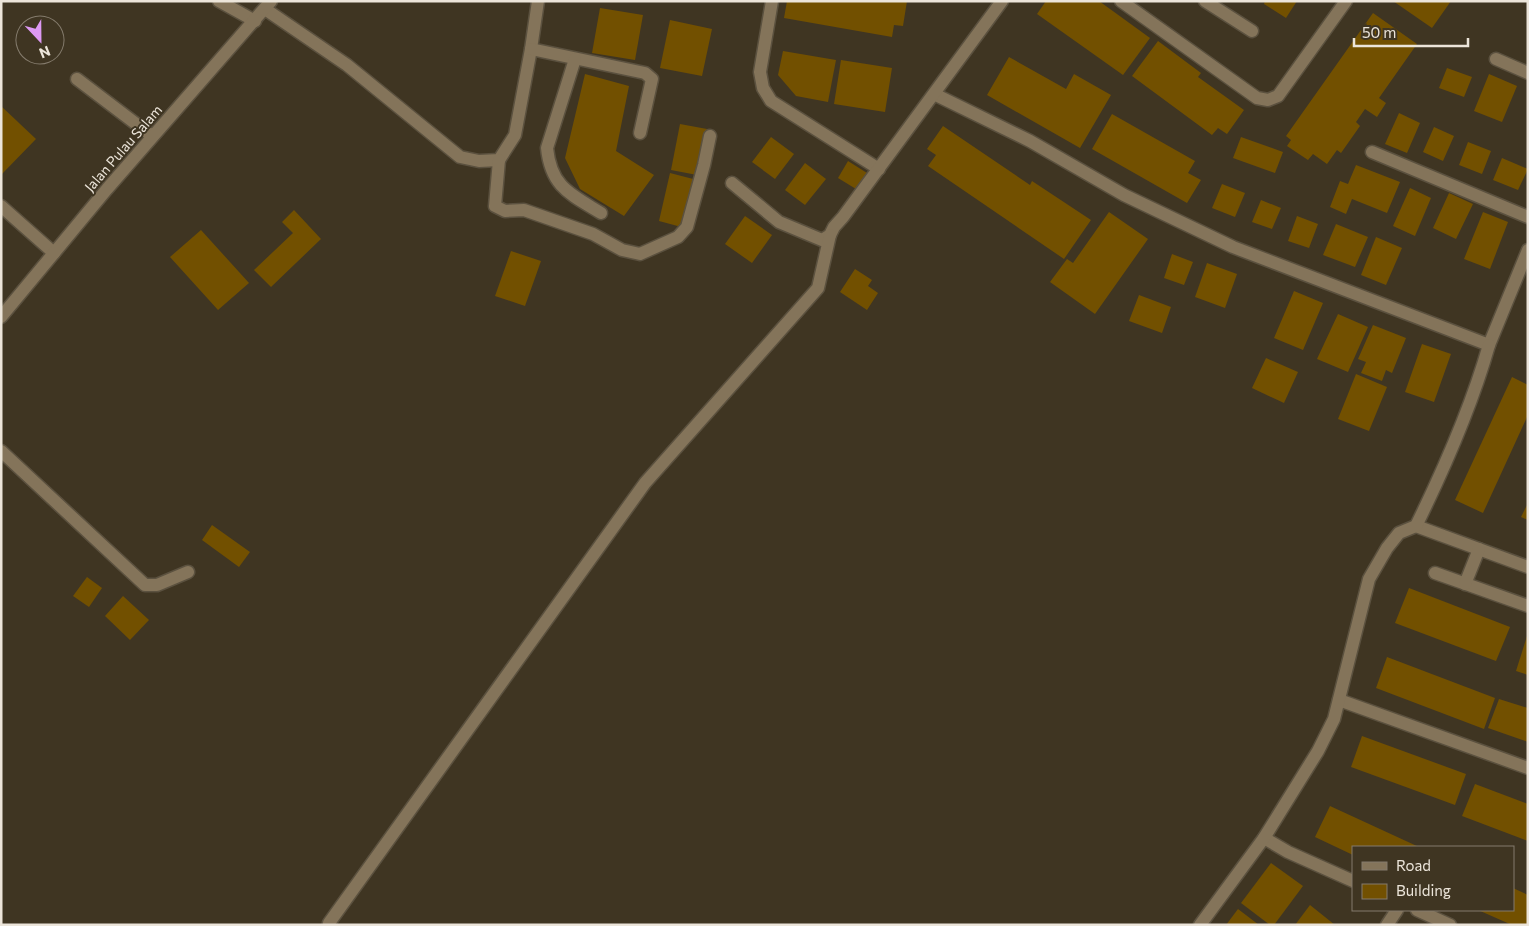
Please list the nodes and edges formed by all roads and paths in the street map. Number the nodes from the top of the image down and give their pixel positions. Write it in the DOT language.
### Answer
graph roads {
  1 [pos="219,1"];
  2 [pos="538,1"];
  3 [pos="772,1"];
  4 [pos="1002,1"];
  5 [pos="1121,1"];
  6 [pos="1205,1"];
  7 [pos="1346,1"];
  8 [pos="268,5"];
  9 [pos="255,21"];
  10 [pos="1252,31"];
  11 [pos="531,49"];
  12 [pos="575,58"];
  13 [pos="1496,59"];
  14 [pos="1528,73"];
  15 [pos="77,79"];
  16 [pos="934,94"];
  17 [pos="640,133"];
  18 [pos="152,136"];
  19 [pos="710,136"];
  20 [pos="1372,152"];
  21 [pos="499,160"];
  22 [pos="879,169"];
  23 [pos="732,183"];
  24 [pos="1,206"];
  25 [pos="601,213"];
  26 [pos="1528,218"];
  27 [pos="830,236"];
  28 [pos="1528,250"];
  29 [pos="54,253"];
  30 [pos="1,317"];
  31 [pos="1488,345"];
  32 [pos="1,450"];
  33 [pos="1416,526"];
  34 [pos="1479,549"];
  35 [pos="1528,567"];
  36 [pos="188,572"];
  37 [pos="1435,573"];
  38 [pos="1465,584"];
  39 [pos="1528,606"];
  40 [pos="1339,700"];
  41 [pos="1528,768"];
  42 [pos="1264,838"];
  43 [pos="1352,881"];
  44 [pos="1397,911"];
  45 [pos="1419,911"];
  46 [pos="329,923"];
  47 [pos="1200,925"];
  48 [pos="1387,925"];
  49 [pos="1450,925"];
  1 -- 9 [label="street"];
  2 -- 11 [label="street"];
  3 -- 22 [label="street"];
  4 -- 16 [label="street"];
  5 -- 7 [label="street"];
  6 -- 10 [label="street"];
  8 -- 9 [label="street, Jalan Pulau Salam"];
  8 -- 21 [label="street"];
  9 -- 18 [label="street, Jalan Pulau Salam"];
  11 -- 12 [label="street"];
  11 -- 21 [label="street"];
  12 -- 17 [label="street"];
  12 -- 25 [label="street"];
  13 -- 14 [label="street"];
  15 -- 18 [label="street"];
  16 -- 22 [label="street"];
  16 -- 31 [label="street"];
  18 -- 29 [label="street, Jalan Pulau Salam"];
  19 -- 21 [label="street"];
  20 -- 26 [label="street"];
  22 -- 27 [label="street"];
  23 -- 27 [label="street"];
  24 -- 29 [label="street"];
  27 -- 46 [label="street"];
  28 -- 31 [label="street"];
  29 -- 30 [label="street, Jalan Pulau Salam"];
  31 -- 33 [label="street"];
  32 -- 36 [label="street"];
  33 -- 34 [label="street"];
  33 -- 40 [label="street"];
  34 -- 35 [label="street"];
  34 -- 38 [label="street"];
  37 -- 38 [label="street"];
  38 -- 39 [label="street"];
  40 -- 41 [label="street"];
  40 -- 42 [label="street"];
  42 -- 43 [label="street"];
  42 -- 47 [label="street"];
  44 -- 48 [label="street"];
  45 -- 49 [label="street"];
}
